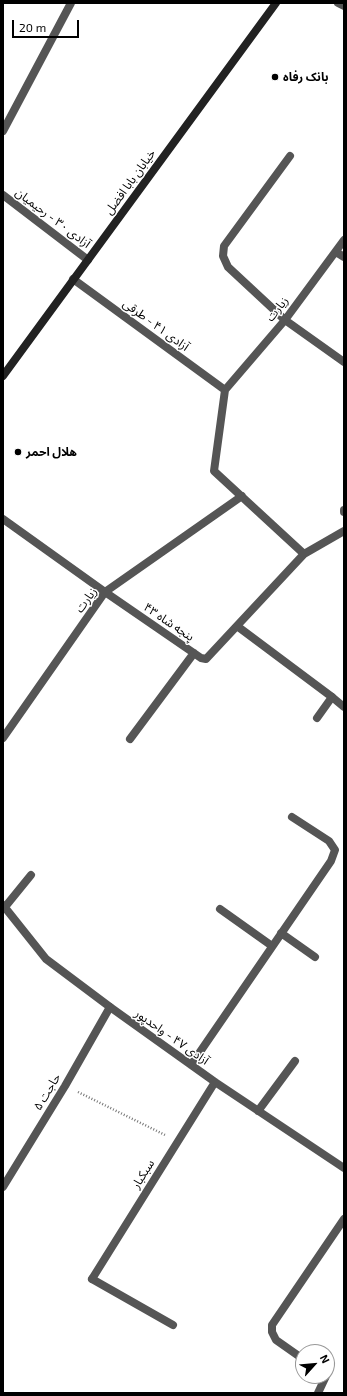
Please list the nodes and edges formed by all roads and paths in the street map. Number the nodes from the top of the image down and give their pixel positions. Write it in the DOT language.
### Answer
graph roads {
  1 [pos="71,3"];
  2 [pos="276,3"];
  3 [pos="338,3"];
  4 [pos="344,6"];
  5 [pos="3,131"];
  6 [pos="290,156"];
  7 [pos="3,196"];
  8 [pos="344,240"];
  9 [pos="336,252"];
  10 [pos="344,257"];
  11 [pos="88,260"];
  12 [pos="73,279"];
  13 [pos="285,320"];
  14 [pos="344,362"];
  15 [pos="3,376"];
  16 [pos="225,390"];
  17 [pos="242,496"];
  18 [pos="3,519"];
  19 [pos="344,531"];
  20 [pos="304,554"];
  21 [pos="105,592"];
  22 [pos="237,626"];
  23 [pos="194,653"];
  24 [pos="332,697"];
  25 [pos="344,707"];
  26 [pos="317,718"];
  27 [pos="3,738"];
  28 [pos="130,739"];
  29 [pos="292,817"];
  30 [pos="31,875"];
  31 [pos="4,906"];
  32 [pos="220,909"];
  33 [pos="282,932"];
  34 [pos="272,946"];
  35 [pos="314,957"];
  36 [pos="110,1007"];
  37 [pos="296,1061"];
  38 [pos="191,1065"];
  39 [pos="215,1082"];
  40 [pos="65,1086"];
  41 [pos="258,1111"];
  42 [pos="178,1141"];
  43 [pos="344,1168"];
  44 [pos="3,1187"];
  45 [pos="344,1219"];
  46 [pos="172,1324"];
  47 [pos="295,1353"];
  1 -- 5 [label="street"];
  2 -- 11 [label="main road, خیابان بابا افضل"];
  3 -- 4 [label="street"];
  6 -- 13 [label="street"];
  7 -- 11 [label="street, آزادی ۳۰ - رحیمیان"];
  8 -- 9 [label="street, زیارت"];
  9 -- 10 [label="street"];
  9 -- 13 [label="street, زیارت"];
  11 -- 12 [label="main road, خیابان بابا افضل"];
  12 -- 15 [label="main road, خیابان بابا افضل"];
  12 -- 16 [label="street, آزادی ۴۱ - طرقی"];
  13 -- 14 [label="street"];
  13 -- 16 [label="street, زیارت"];
  16 -- 17 [label="street"];
  17 -- 20 [label="street"];
  17 -- 21 [label="street, زیارت"];
  18 -- 21 [label="street, پنجه شاه ۴۳"];
  19 -- 20 [label="street, پنجه شاه ۴۳"];
  20 -- 22 [label="street, پنجه شاه ۴۳"];
  21 -- 23 [label="street, پنجه شاه ۴۳"];
  21 -- 27 [label="street, زیارت"];
  22 -- 23 [label="street, پنجه شاه ۴۳"];
  22 -- 24 [label="street"];
  23 -- 28 [label="street"];
  24 -- 25 [label="street"];
  24 -- 26 [label="street"];
  29 -- 33 [label="street"];
  30 -- 31 [label="street"];
  31 -- 36 [label="street, آزادی ۴۷ - واحدپور"];
  32 -- 34 [label="street"];
  33 -- 34 [label="street"];
  33 -- 35 [label="street"];
  34 -- 38 [label="street"];
  36 -- 38 [label="street, آزادی ۴۷ - واحدپور"];
  36 -- 40 [label="street, حاجت ۵"];
  37 -- 41 [label="street"];
  38 -- 39 [label="street, آزادی ۴۷ - واحدپور"];
  39 -- 41 [label="street, آزادی ۴۷ - واحدپور"];
  39 -- 42 [label="street, سبکبار"];
  40 -- 42 [label="path"];
  40 -- 44 [label="street, حاجت ۵"];
  41 -- 43 [label="street, آزادی ۴۷ - واحدپور"];
  42 -- 46 [label="street, سبکبار"];
  45 -- 47 [label="street"];
}
